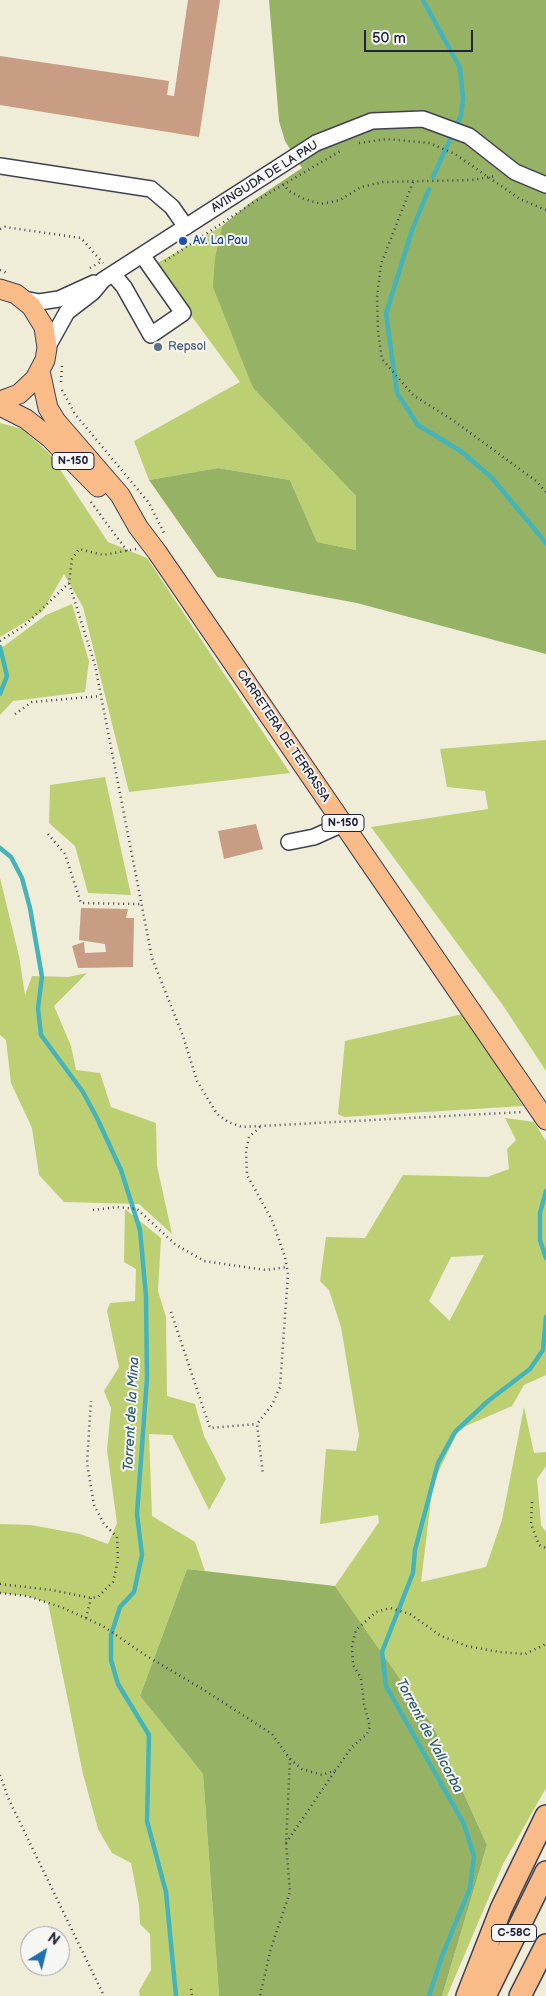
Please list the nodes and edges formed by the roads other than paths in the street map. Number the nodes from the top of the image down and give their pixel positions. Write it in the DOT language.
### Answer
graph roads {
  1 [pos="0,166"];
  2 [pos="546,185"];
  3 [pos="186,227"];
  4 [pos="142,255"];
  5 [pos="108,277"];
  6 [pos="0,289"];
  7 [pos="24,299"];
  8 [pos="46,348"];
  9 [pos="40,371"];
  10 [pos="0,401"];
  11 [pos="0,406"];
  12 [pos="138,527"];
  13 [pos="343,824"];
  14 [pos="289,842"];
  15 [pos="542,1114"];
  16 [pos="546,1816"];
  17 [pos="546,1872"];
  18 [pos="546,1945"];
  19 [pos="467,1996"];
  20 [pos="485,1996"];
  21 [pos="520,1996"];
  1 -- 3 [label="street"];
  2 -- 3 [label="street, AVINGUDA DE LA PAU"];
  3 -- 4 [label="street, AVINGUDA DE LA PAU"];
  4 -- 5 [label="street, AVINGUDA DE LA PAU"];
  4 -- 5 [label="street"];
  5 -- 7 [label="street, AVINGUDA DE LA PAU"];
  5 -- 8 [label="street, AVINGUDA DE LA PAU"];
  6 -- 7 [label="main road, N-150"];
  7 -- 8 [label="main road, N-150"];
  8 -- 9 [label="main road, N-150"];
  9 -- 10 [label="main road, N-150"];
  9 -- 12 [label="main road, CARRETERA DE TERRASSA / N-150"];
  11 -- 12 [label="main road, CARRETERA DE TERRASSA / N-150"];
  12 -- 13 [label="main road, CARRETERA DE TERRASSA / N-150"];
  13 -- 14 [label="street"];
  13 -- 15 [label="main road, CARRETERA DE TERRASSA / N-150"];
  16 -- 19 [label="highway"];
  17 -- 20 [label="highway, C-58C"];
  18 -- 21 [label="highway, C-58C"];
}
